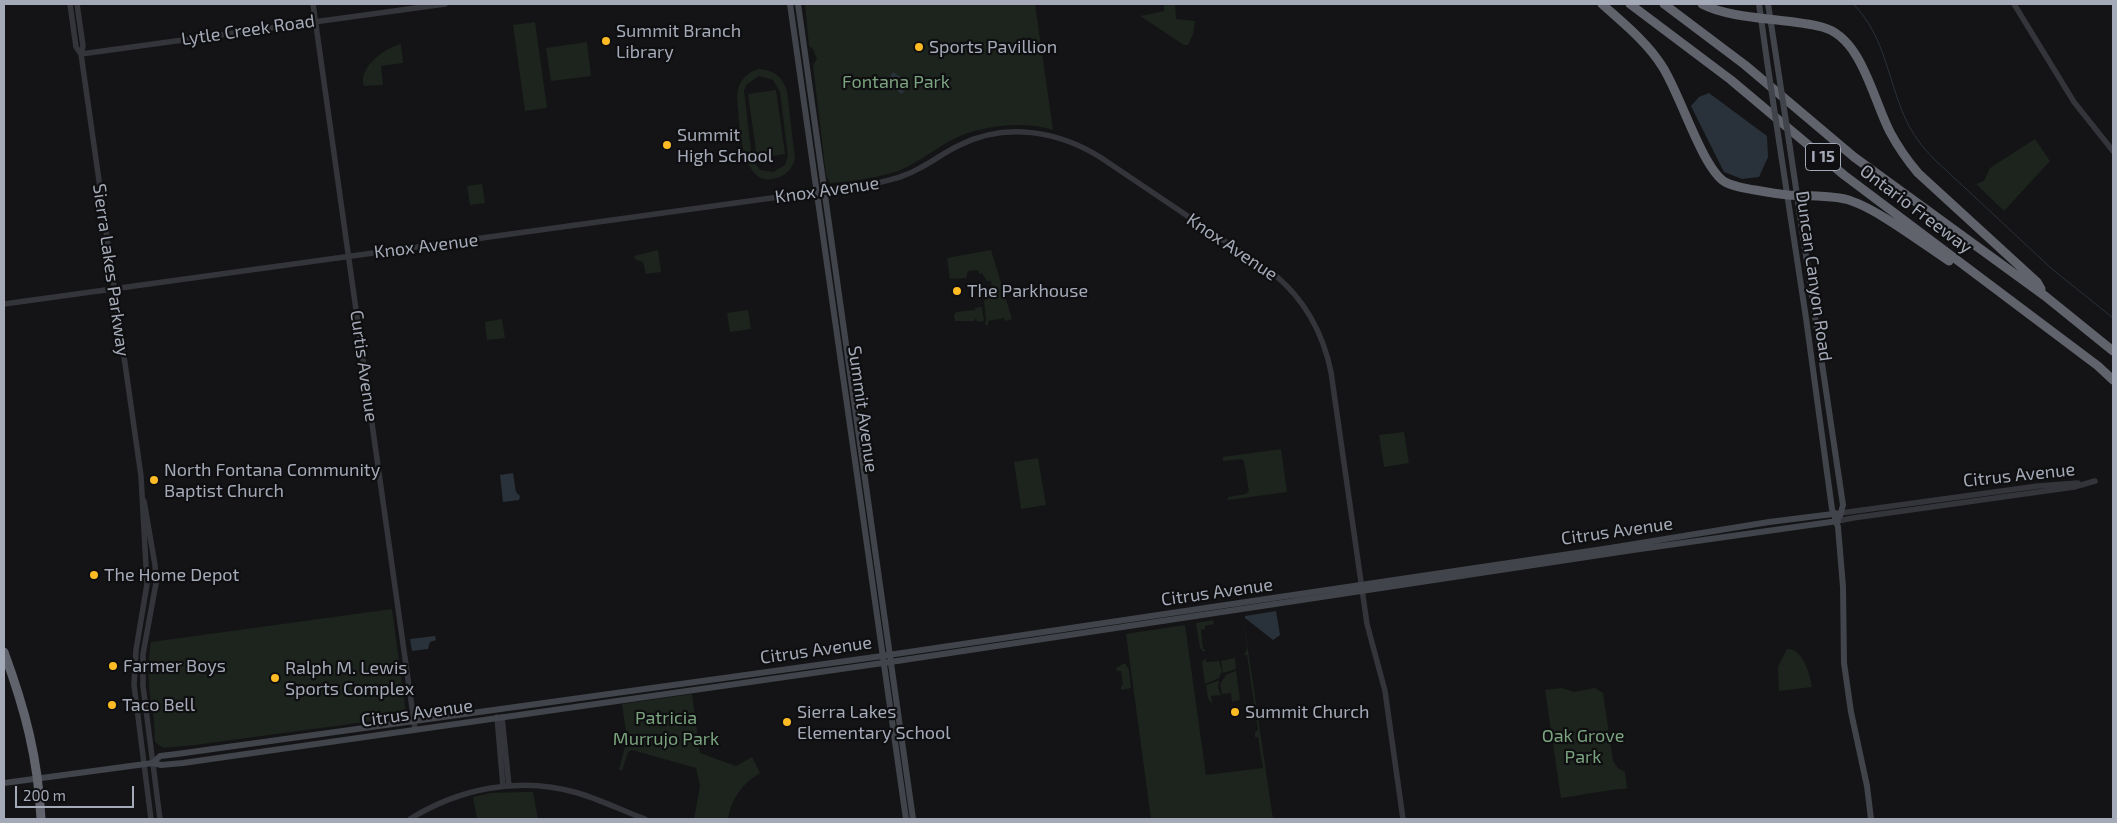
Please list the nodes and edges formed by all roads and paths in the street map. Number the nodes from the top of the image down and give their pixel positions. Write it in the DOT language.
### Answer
graph roads {
  1 [pos="70,4"];
  2 [pos="77,4"];
  3 [pos="313,4"];
  4 [pos="446,4"];
  5 [pos="790,4"];
  6 [pos="798,4"];
  7 [pos="1602,4"];
  8 [pos="1630,4"];
  9 [pos="1664,4"];
  10 [pos="1702,4"];
  11 [pos="1758,4"];
  12 [pos="1768,4"];
  13 [pos="2014,4"];
  14 [pos="1765,18"];
  15 [pos="316,21"];
  16 [pos="81,54"];
  17 [pos="2113,151"];
  18 [pos="820,191"];
  19 [pos="1787,195"];
  20 [pos="1797,195"];
  21 [pos="349,256"];
  22 [pos="114,288"];
  23 [pos="2045,296"];
  24 [pos="4,304"];
  25 [pos="2019,307"];
  26 [pos="2113,351"];
  27 [pos="2113,380"];
  28 [pos="141,487"];
  29 [pos="1838,514"];
  30 [pos="1838,522"];
  31 [pos="1362,589"];
  32 [pos="4,652"];
  33 [pos="886,659"];
  34 [pos="498,709"];
  35 [pos="499,717"];
  36 [pos="414,725"];
  37 [pos="153,762"];
  38 [pos="143,764"];
  39 [pos="38,778"];
  40 [pos="4,783"];
  41 [pos="506,786"];
  42 [pos="41,819"];
  43 [pos="151,819"];
  44 [pos="160,819"];
  45 [pos="410,819"];
  46 [pos="646,819"];
  47 [pos="906,819"];
  48 [pos="913,819"];
  49 [pos="1403,819"];
  50 [pos="1871,819"];
  1 -- 16 [label="street, Sierra Lakes Parkway"];
  2 -- 16 [label="street, Sierra Lakes Parkway"];
  3 -- 15 [label="street, Curtis Avenue"];
  4 -- 15 [label="street, Lytle Creek Road"];
  5 -- 18 [label="main road, Summit Avenue"];
  6 -- 18 [label="main road, Summit Avenue"];
  7 -- 19 [label="highway"];
  8 -- 25 [label="highway, Ontario Freeway / I 15"];
  9 -- 23 [label="highway, Ontario Freeway / I 15"];
  10 -- 14 [label="highway"];
  11 -- 14 [label="main road, Duncan Canyon Road"];
  12 -- 14 [label="main road, Duncan Canyon Road"];
  13 -- 17 [label="street"];
  14 -- 19 [label="main road, Duncan Canyon Road, bridge"];
  14 -- 20 [label="main road, Duncan Canyon Road, bridge"];
  14 -- 23 [label="highway"];
  15 -- 16 [label="street, Lytle Creek Road"];
  15 -- 21 [label="street, Curtis Avenue"];
  16 -- 22 [label="street, Sierra Lakes Parkway"];
  18 -- 21 [label="street, Knox Avenue"];
  18 -- 31 [label="street, Knox Avenue"];
  18 -- 33 [label="main road, Summit Avenue"];
  19 -- 20 [label="highway"];
  19 -- 29 [label="main road, Duncan Canyon Road"];
  20 -- 25 [label="highway"];
  20 -- 29 [label="main road, Duncan Canyon Road"];
  21 -- 22 [label="street, Knox Avenue"];
  21 -- 36 [label="street, Curtis Avenue"];
  22 -- 24 [label="street, Knox Avenue"];
  22 -- 28 [label="street, Sierra Lakes Parkway"];
  23 -- 26 [label="highway, Ontario Freeway / I 15"];
  25 -- 27 [label="highway, Ontario Freeway / I 15"];
  28 -- 37 [label="street, Sierra Lakes Parkway"];
  28 -- 38 [label="street, Sierra Lakes Parkway"];
  29 -- 30 [label="main road, Duncan Canyon Road"];
  29 -- 30 [label="street, Citrus Avenue"];
  29 -- 31 [label="main road, Citrus Avenue"];
  30 -- 31 [label="main road, Citrus Avenue"];
  30 -- 50 [label="main road, Duncan Canyon Road"];
  31 -- 33 [label="main road, Citrus Avenue"];
  31 -- 49 [label="street, Knox Avenue"];
  32 -- 39 [label="highway"];
  33 -- 34 [label="main road, Citrus Avenue"];
  33 -- 35 [label="main road, Citrus Avenue"];
  33 -- 47 [label="main road, Summit Avenue"];
  33 -- 48 [label="main road, Summit Avenue"];
  34 -- 35 [label="main road"];
  34 -- 36 [label="main road, Citrus Avenue"];
  35 -- 36 [label="main road, Citrus Avenue"];
  35 -- 41 [label="street"];
  36 -- 37 [label="main road, Citrus Avenue"];
  37 -- 38 [label="main road, Citrus Avenue"];
  37 -- 44 [label="street, Sierra Lakes Parkway"];
  38 -- 39 [label="main road, Citrus Avenue"];
  38 -- 43 [label="street, Sierra Lakes Parkway"];
  39 -- 40 [label="main road, Citrus Avenue"];
  39 -- 42 [label="highway"];
  41 -- 45 [label="street"];
  41 -- 46 [label="street"];
}
